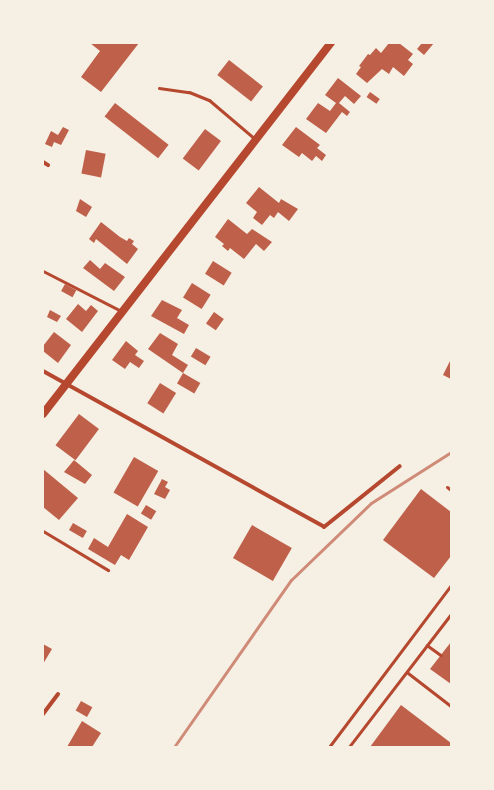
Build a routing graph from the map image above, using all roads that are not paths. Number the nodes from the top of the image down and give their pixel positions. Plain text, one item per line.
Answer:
1 (331, 43) edge
2 (159, 88) dead end
3 (256, 140) junction
4 (43, 162) edge
5 (48, 165) dead end
6 (43, 271) edge
7 (123, 312) junction
8 (43, 371) edge
9 (68, 384) junction
10 (43, 414) edge
11 (400, 466) dead end
12 (447, 487) dead end
13 (451, 490) edge
14 (43, 531) edge
15 (108, 570) dead end
16 (451, 585) edge
17 (58, 694) dead end
18 (43, 714) edge
19 (329, 747) edge

1 - 3 main road
2 - 3 lane
3 - 7 main road
4 - 5 street
6 - 7 lane
7 - 9 main road
8 - 9 street
9 - 10 main road
9 - 11 street
12 - 13 lane
14 - 15 lane
16 - 19 lane
17 - 18 street

